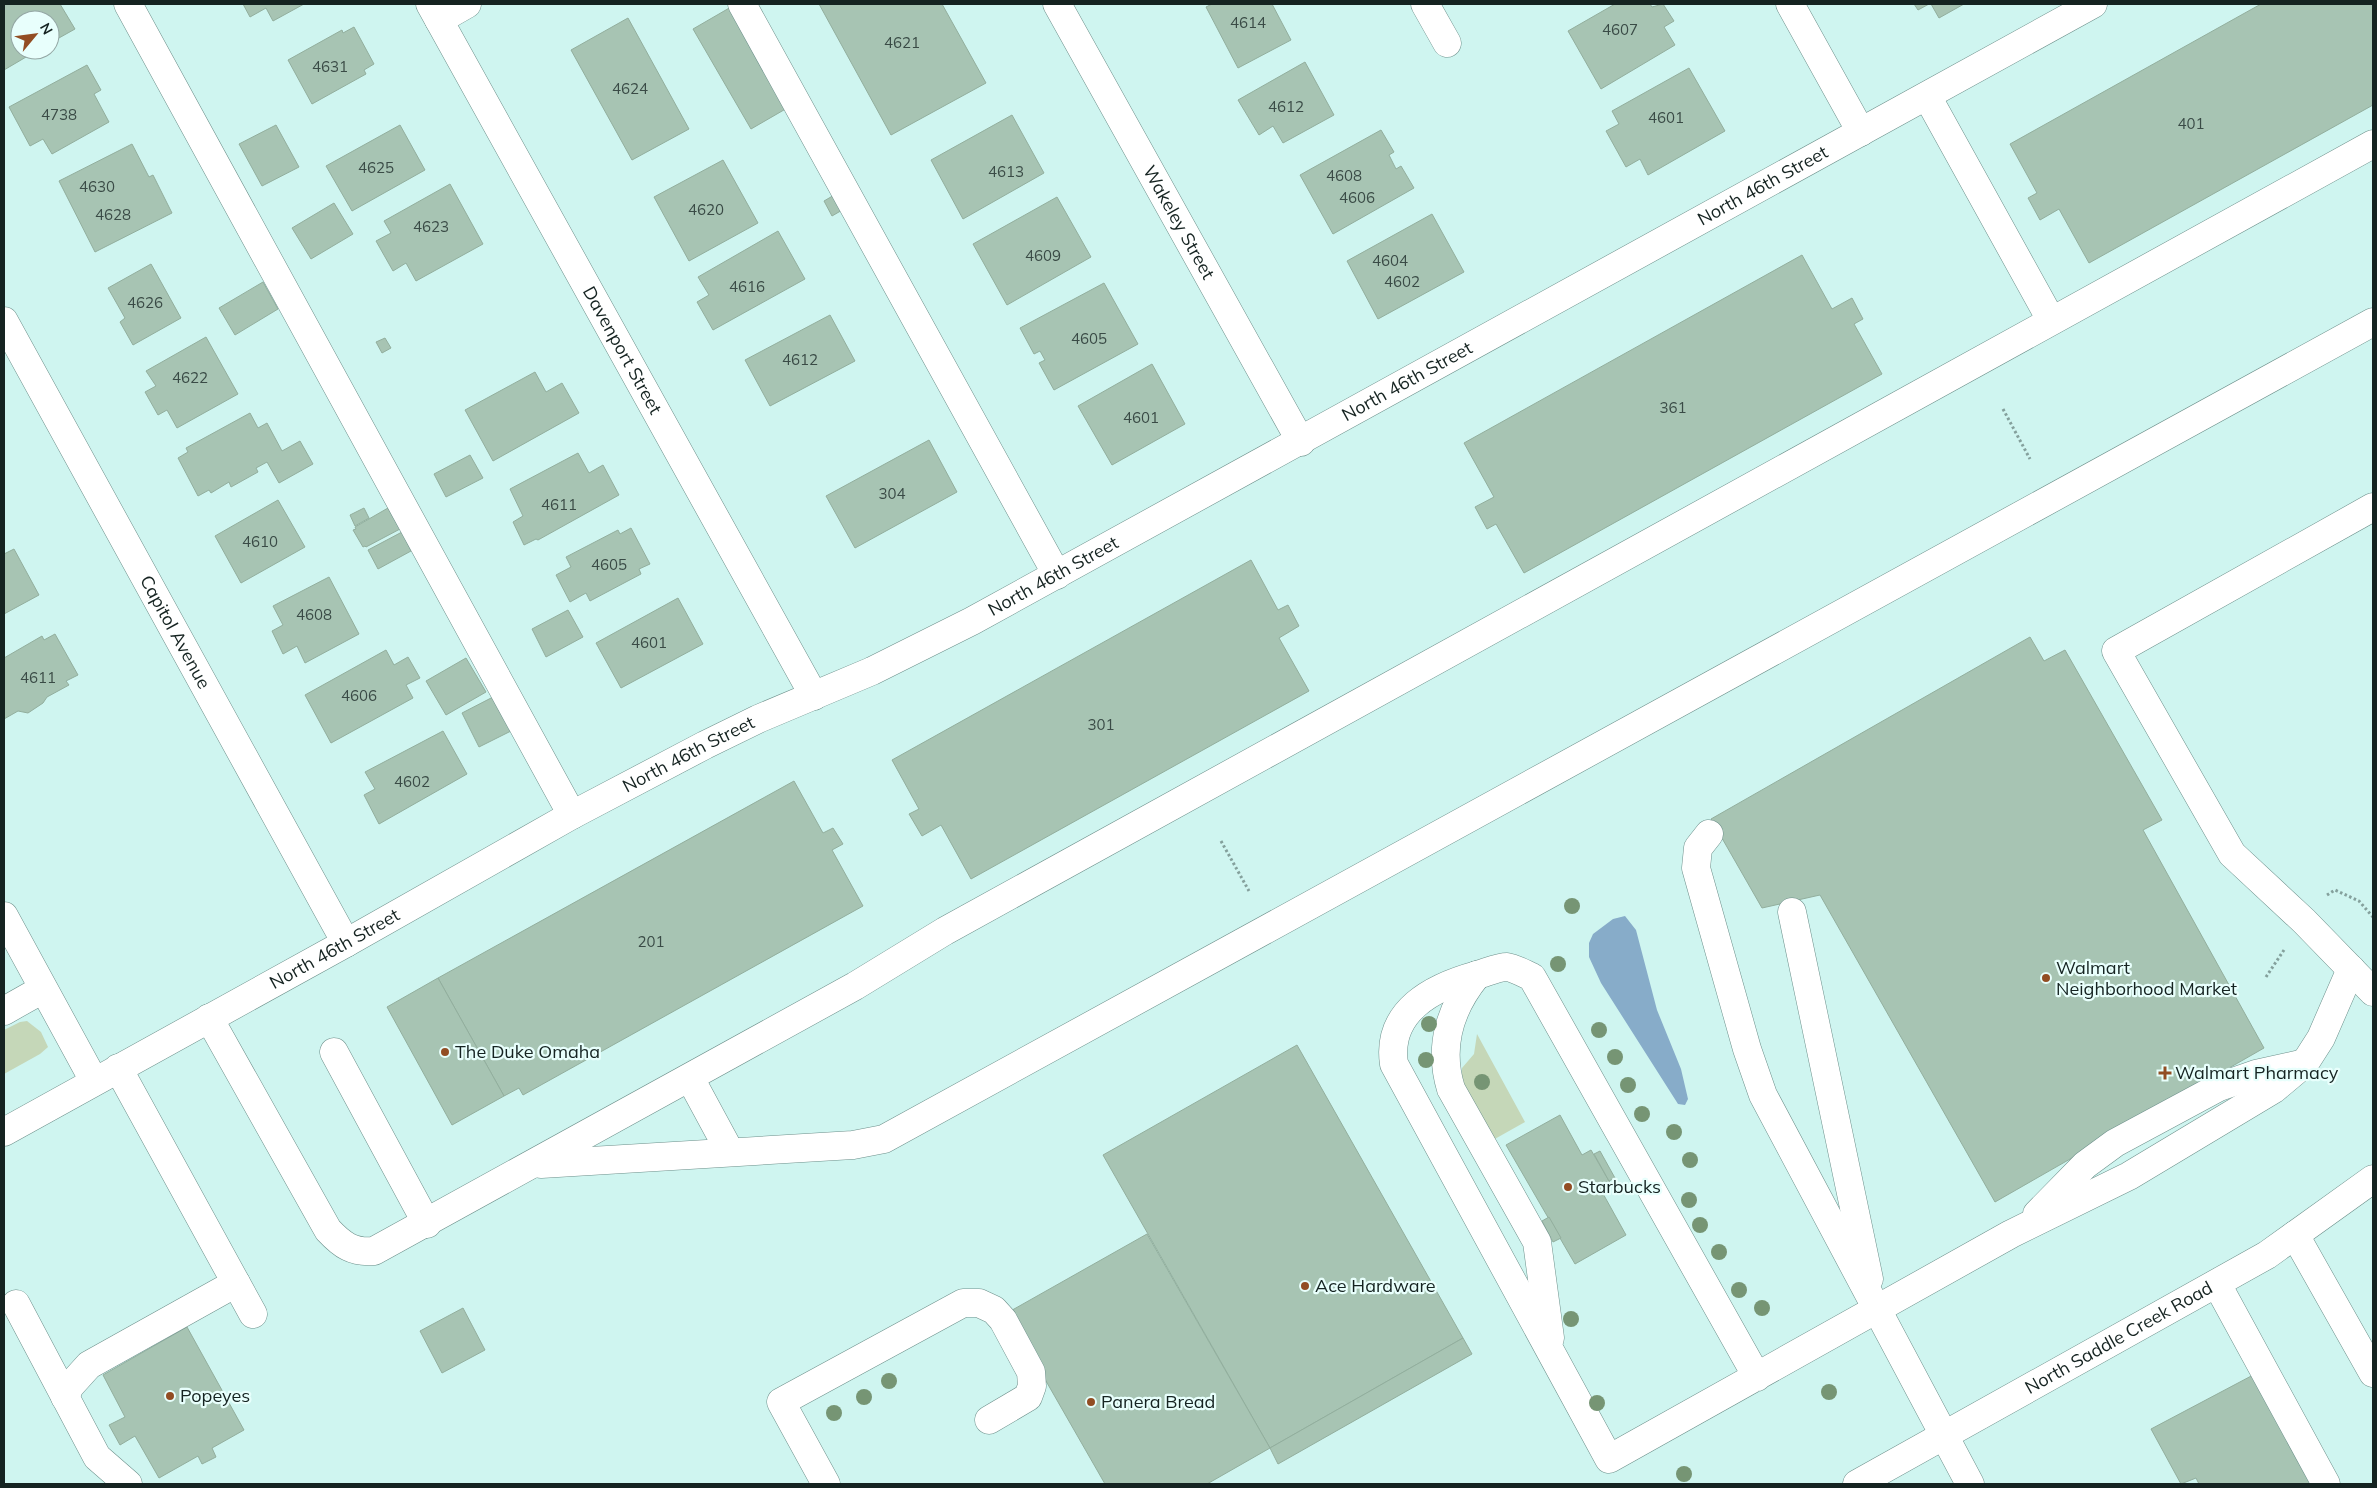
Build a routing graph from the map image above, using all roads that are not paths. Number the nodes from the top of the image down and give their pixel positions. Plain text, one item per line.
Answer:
1 (128, 4) edge
2 (467, 4) edge
3 (742, 4) edge
4 (1057, 4) edge
5 (1425, 4) edge
6 (1790, 4) edge
7 (2093, 4) edge
8 (434, 12) edge
9 (1447, 43) dead end
10 (1927, 96) junction
11 (1861, 132) junction
12 (2373, 144) edge
13 (2051, 320) junction
14 (4, 321) edge
15 (2373, 322) edge
16 (1301, 442) junction
17 (2373, 507) edge
18 (1057, 574) junction
19 (814, 696) junction
20 (572, 815) junction
21 (1709, 834) dead end
22 (1792, 912) dead end
23 (4, 916) edge
24 (346, 943) junction
25 (2351, 969) junction
26 (1477, 975) junction
27 (43, 989) junction
28 (2373, 992) edge
29 (4, 1011) edge
30 (209, 1018) junction
31 (334, 1052) dead end
32 (118, 1068) junction
33 (690, 1078) junction
34 (94, 1081) junction
35 (4, 1132) edge
36 (730, 1152) junction
37 (534, 1164) junction
38 (2373, 1179) edge
39 (427, 1224) junction
40 (2295, 1235) junction
41 (236, 1283) junction
42 (2217, 1284) junction
43 (16, 1304) dead end
44 (1876, 1310) junction
45 (253, 1314) dead end
46 (1551, 1350) junction
47 (2373, 1373) edge
48 (1757, 1377) junction
49 (65, 1397) junction
50 (989, 1420) dead end
51 (1944, 1436) junction
52 (128, 1484) edge
53 (826, 1484) edge
54 (1857, 1484) edge
55 (1970, 1484) edge
56 (2326, 1484) edge

1 - 20 street
2 - 8 street
3 - 18 street
4 - 16 street, Wakeley Street
5 - 9 street
6 - 11 street
7 - 10 street, North 46th Street
8 - 19 street, Davenport Street
10 - 11 street, North 46th Street
10 - 13 street
11 - 16 street, North 46th Street
12 - 13 street
13 - 33 street
14 - 24 street, Capitol Avenue
15 - 36 street
16 - 18 street, North 46th Street
17 - 25 street
18 - 19 street, North 46th Street
19 - 20 street, North 46th Street
20 - 24 street, North 46th Street
21 - 44 street
22 - 44 street
23 - 27 street
24 - 30 street, North 46th Street
25 - 28 street
25 - 44 street
26 - 46 street
26 - 46 street
26 - 48 street
27 - 29 street
27 - 34 street
30 - 32 street, North 46th Street
30 - 39 street
31 - 39 street
32 - 34 street, North 46th Street
32 - 41 street
33 - 36 street
33 - 37 street
34 - 35 street, North 46th Street
36 - 37 street
37 - 39 street
38 - 40 street, North Saddle Creek Road
40 - 42 street, North Saddle Creek Road
40 - 47 street
41 - 45 street
41 - 49 street
42 - 51 street, North Saddle Creek Road
42 - 56 street
43 - 49 street
44 - 48 street
44 - 51 street
46 - 48 street
49 - 52 street
50 - 53 street
51 - 54 street, North Saddle Creek Road
51 - 55 street

